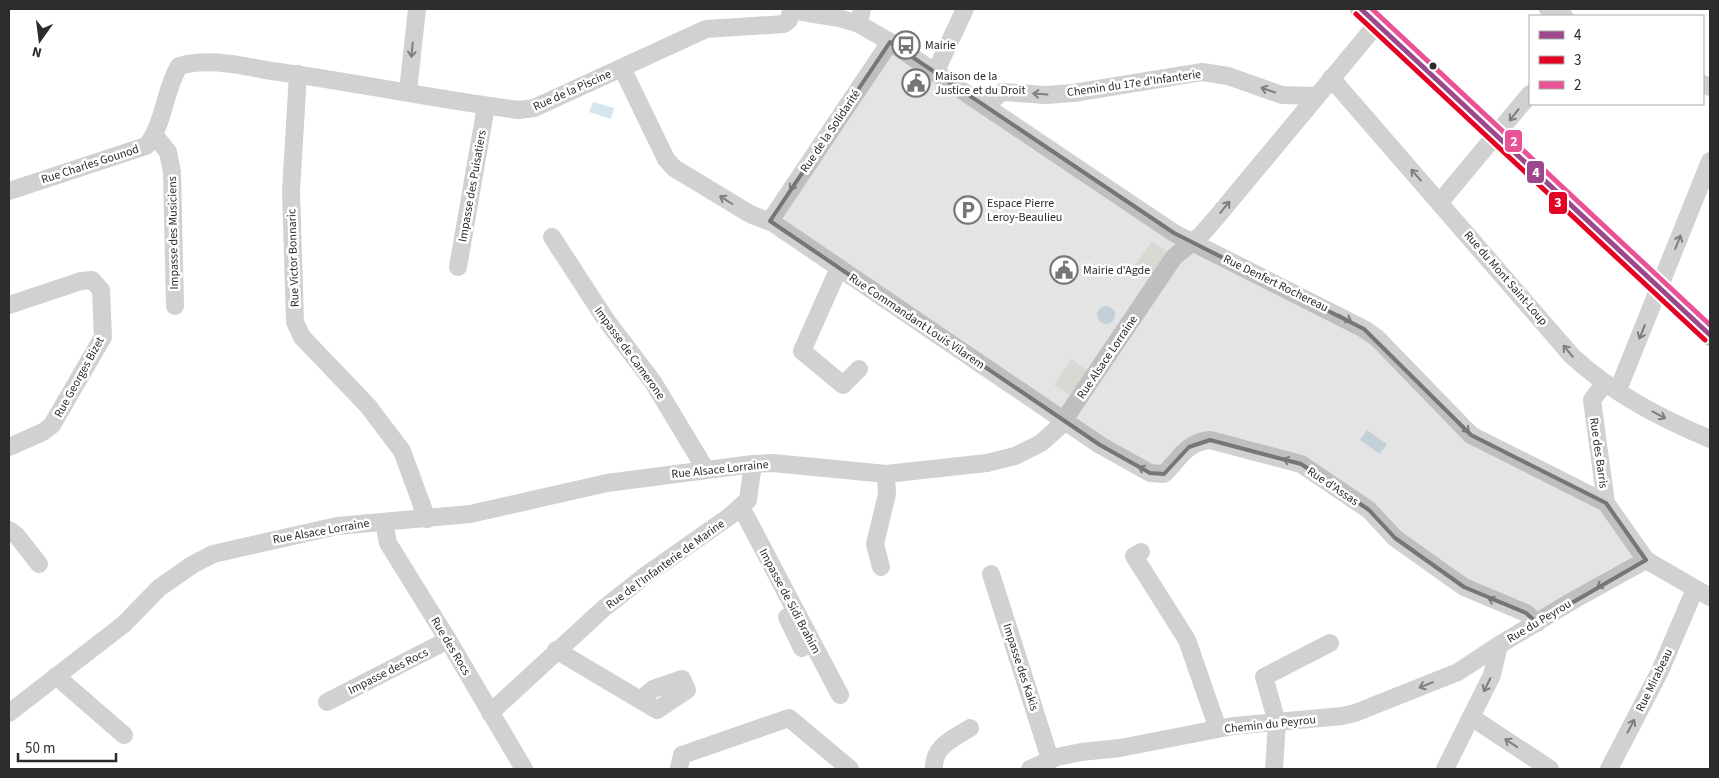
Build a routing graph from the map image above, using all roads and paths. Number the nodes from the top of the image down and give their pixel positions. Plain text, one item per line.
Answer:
1 (417, 9) edge
2 (789, 9) edge
3 (965, 9) edge
4 (1548, 9) edge
5 (1562, 15) edge
6 (861, 16) edge
7 (1369, 16) edge
8 (890, 42) junction
9 (622, 68) junction
10 (935, 73) junction
11 (298, 74) junction
12 (1331, 78) junction
13 (408, 91) junction
14 (1529, 95) edge
15 (1316, 96) junction
16 (486, 106) junction
17 (985, 106) junction
18 (155, 136) junction
19 (1497, 136) junction
20 (1709, 171) edge
21 (9, 191) edge
22 (1440, 202) junction
23 (770, 221) junction
24 (552, 237) dead end
25 (1192, 242) junction
26 (458, 267) dead end
27 (839, 268) junction
28 (1660, 287) junction
29 (9, 305) edge
30 (175, 306) dead end
31 (1710, 335) edge
32 (859, 369) dead end
33 (1611, 387) junction
34 (1064, 420) junction
35 (1710, 439) edge
36 (9, 447) edge
37 (753, 464) junction
38 (706, 470) junction
39 (886, 474) junction
40 (1606, 503) junction
41 (736, 512) junction
42 (426, 519) junction
43 (384, 522) junction
44 (9, 530) edge
45 (1141, 552) dead end
46 (1646, 560) junction
47 (39, 564) dead end
48 (881, 567) dead end
49 (991, 574) dead end
50 (1703, 593) edge
51 (1537, 623) junction
52 (448, 640) junction
53 (1330, 643) dead end
54 (1499, 645) junction
55 (802, 648) dead end
56 (556, 650) junction
57 (56, 676) junction
58 (840, 695) dead end
59 (640, 700) dead end
60 (327, 702) dead end
61 (9, 713) edge
62 (490, 713) junction
63 (1472, 717) junction
64 (1277, 722) junction
65 (970, 728) dead end
66 (1218, 729) junction
67 (124, 735) dead end
68 (1050, 759) junction
69 (679, 768) edge
70 (524, 769) edge
71 (850, 769) edge
72 (934, 769) edge
73 (1030, 769) edge
74 (1274, 769) edge
75 (1445, 769) edge
76 (1550, 769) edge
77 (1609, 769) edge

1 -> 13 street
2 - 6 street, Rue de la Piscine
2 - 9 street, Rue de la Piscine
3 - 10 street
4 - 5 street
6 - 8 street, Rue de la Piscine
7 - 12 street, Rue Alsace Lorraine
7 - 19 main road
8 - 10 street, Rue de la Piscine
8 -> 23 street, Rue de la Solidarité
9 - 16 street, Rue de la Piscine
23 -> 9 street, Rue Commandant Louis Vilarem
10 - 17 street, Rue Denfert Rochereau
11 - 13 street, Rue de la Piscine
11 - 18 street, Rue de la Piscine
11 - 42 street, Rue Victor Bonnaric
12 - 15 street, Rue Alsace Lorraine
22 -> 12 street, Rue du Mont Saint-Loup
13 - 16 street, Rue de la Piscine
14 -> 19 street
15 -> 17 street, Chemin du 17e d'Infanterie
25 -> 15 street, Rue Alsace Lorraine
16 - 26 street, Impasse des Puisatiers
17 - 25 street, Rue Denfert Rochereau
18 - 21 street, Rue Charles Gounod
18 - 30 street, Impasse des Musiciens
19 - 22 street
19 - 28 main road
28 -> 20 street, Rue des Barris
33 -> 22 street, Rue du Mont Saint-Loup
23 - 27 street, Rue Commandant Louis Vilarem
24 - 38 street, Impasse de Camerone
25 - 34 street, Rue Alsace Lorraine
25 -> 40 street, Rue Denfert Rochereau
27 - 32 street
27 - 34 street, Rue Commandant Louis Vilarem
28 - 31 main road
28 -> 33 street, Rue des Barris
29 - 36 street, Rue Georges Bizet
33 -> 35 street, Rue du Mont Saint-Loup
33 - 40 street, Rue des Barris
34 - 39 street, Rue Alsace Lorraine
51 -> 34 street, Rue d'Assas
37 - 38 street, Rue Alsace Lorraine
37 - 39 street, Rue Alsace Lorraine
37 - 41 street
38 - 42 street, Rue Alsace Lorraine
39 - 48 street
40 - 46 street, Rue des Barris
41 - 55 street
41 - 56 street, Rue de l'Infanterie de Marine
41 - 58 street, Impasse de Sidi Brahim
42 - 43 street, Rue Alsace Lorraine
43 - 52 street, Rue des Rocs
43 - 57 street, Rue Alsace Lorraine
44 - 47 street
45 - 66 street
46 - 50 street, Rue des Barris
46 -> 51 street, Rue du Peyrou
49 - 68 street, Impasse des Kakis
77 -> 50 street, Rue Mirabeau
51 - 54 street, Rue du Peyrou
52 - 60 street, Impasse des Rocs
52 - 62 street, Rue des Rocs
53 - 64 street
54 -> 63 street, Rue du Peyrou
54 -> 64 street, Chemin du Peyrou
56 - 59 street
56 - 62 street, Rue de l'Infanterie de Marine
57 - 61 street, Rue Alsace Lorraine
57 - 67 street
62 - 70 street, Rue des Rocs
63 - 75 street, Rue du Peyrou
76 -> 63 street
64 - 66 street, Chemin du Peyrou
64 - 74 street
65 - 72 street
66 - 68 street, Chemin du Peyrou
68 - 73 street, Chemin du Peyrou
69 - 71 street

